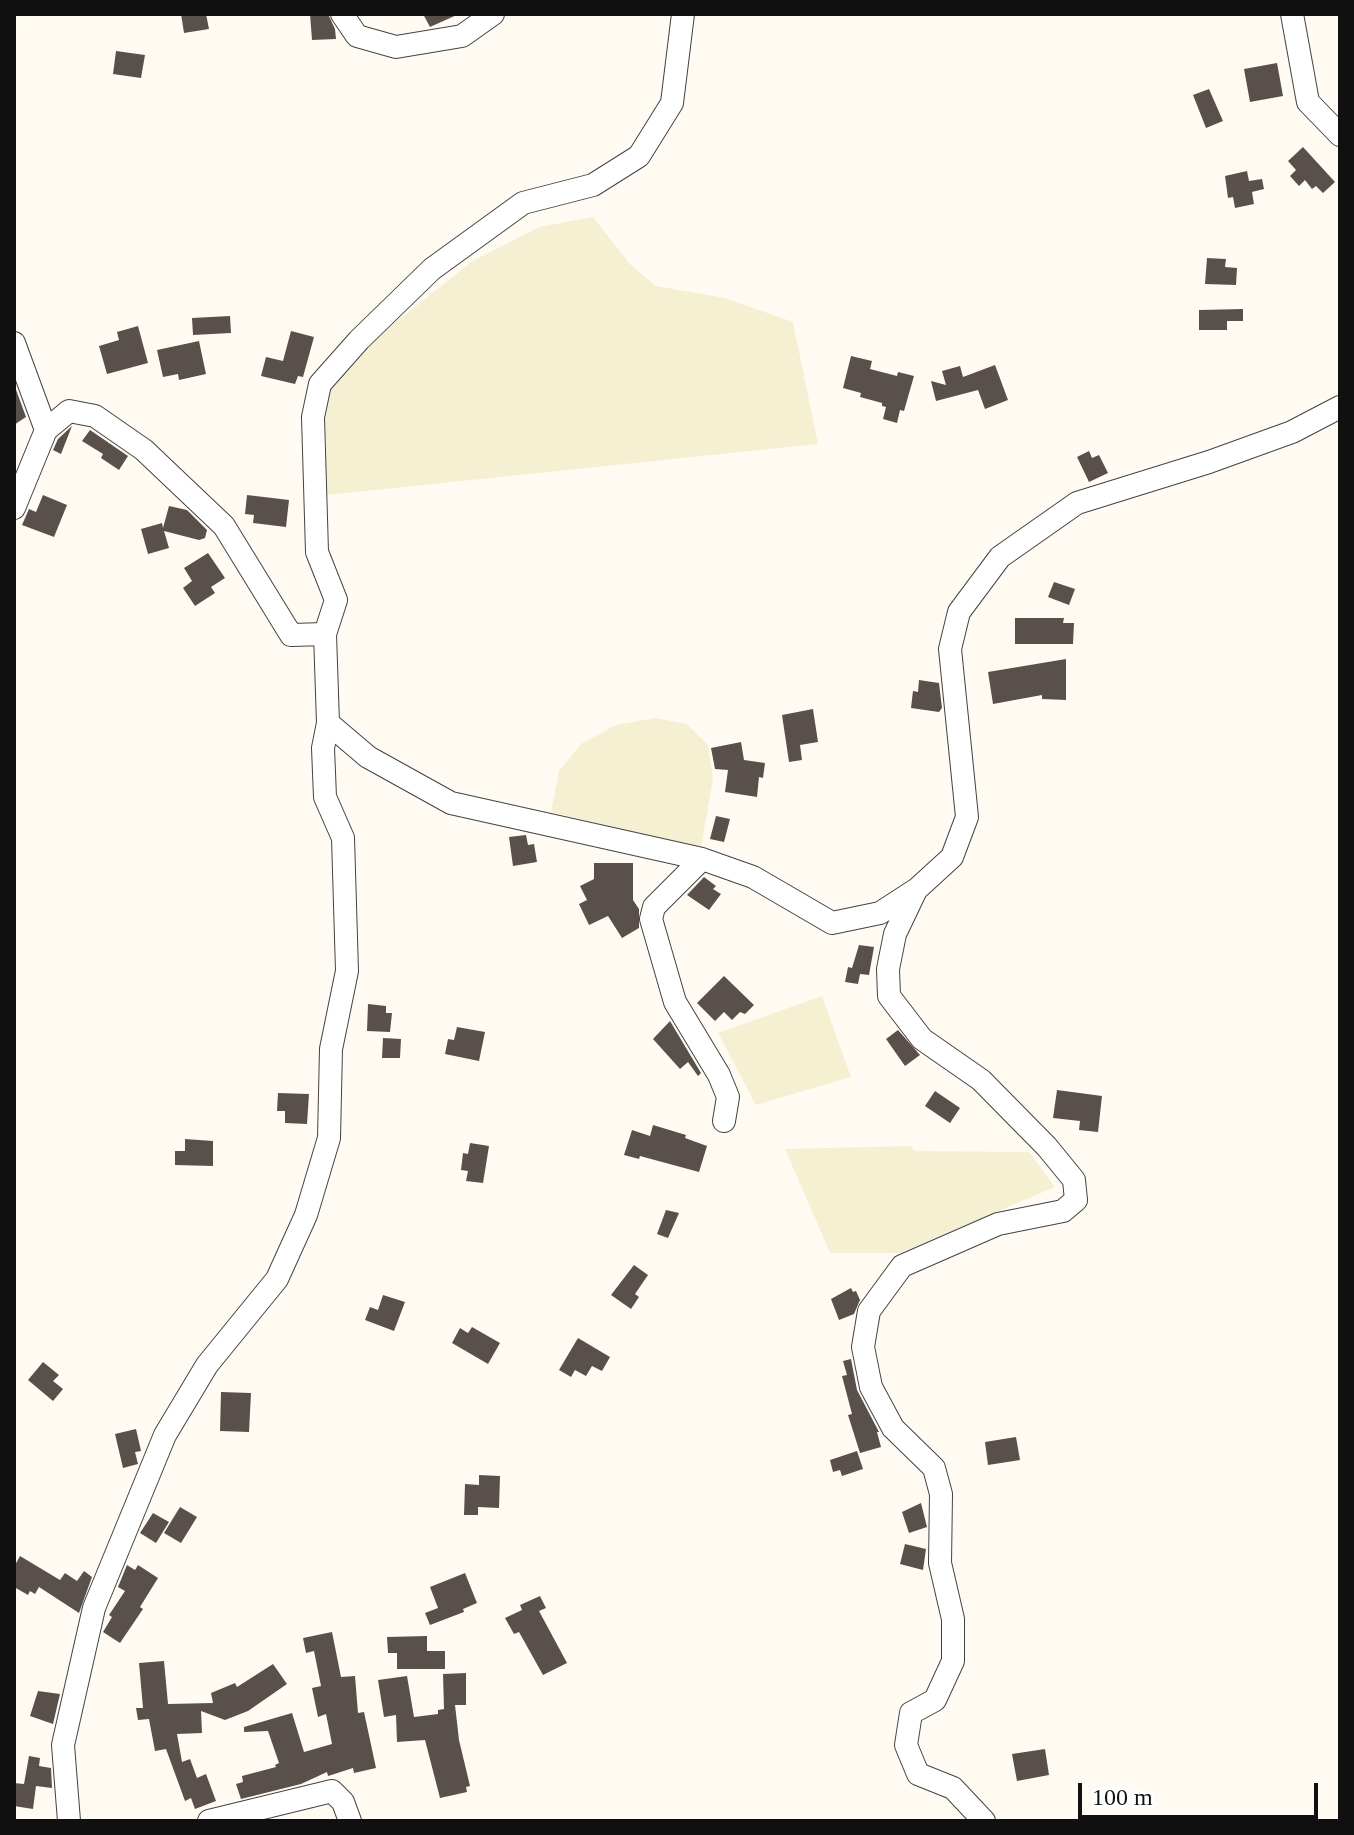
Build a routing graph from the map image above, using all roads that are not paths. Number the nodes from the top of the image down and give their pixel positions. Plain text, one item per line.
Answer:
1 (342, 14) edge
2 (493, 14) edge
3 (683, 14) edge
4 (1292, 14) edge
5 (1340, 135) edge
6 (14, 343) edge
7 (1340, 407) edge
8 (46, 430) junction
9 (14, 508) edge
10 (325, 634) junction
11 (328, 723) junction
12 (702, 859) junction
13 (917, 889) junction
14 (724, 1121) dead end
15 (69, 1821) edge
16 (209, 1821) edge
17 (350, 1821) edge
18 (984, 1821) edge

1 - 2 street
3 - 10 street
4 - 5 street
6 - 8 street
7 - 13 street
8 - 9 street
8 - 10 street
10 - 11 street
11 - 12 street
11 - 15 street
12 - 13 street
12 - 14 street
13 - 18 street
16 - 17 street

